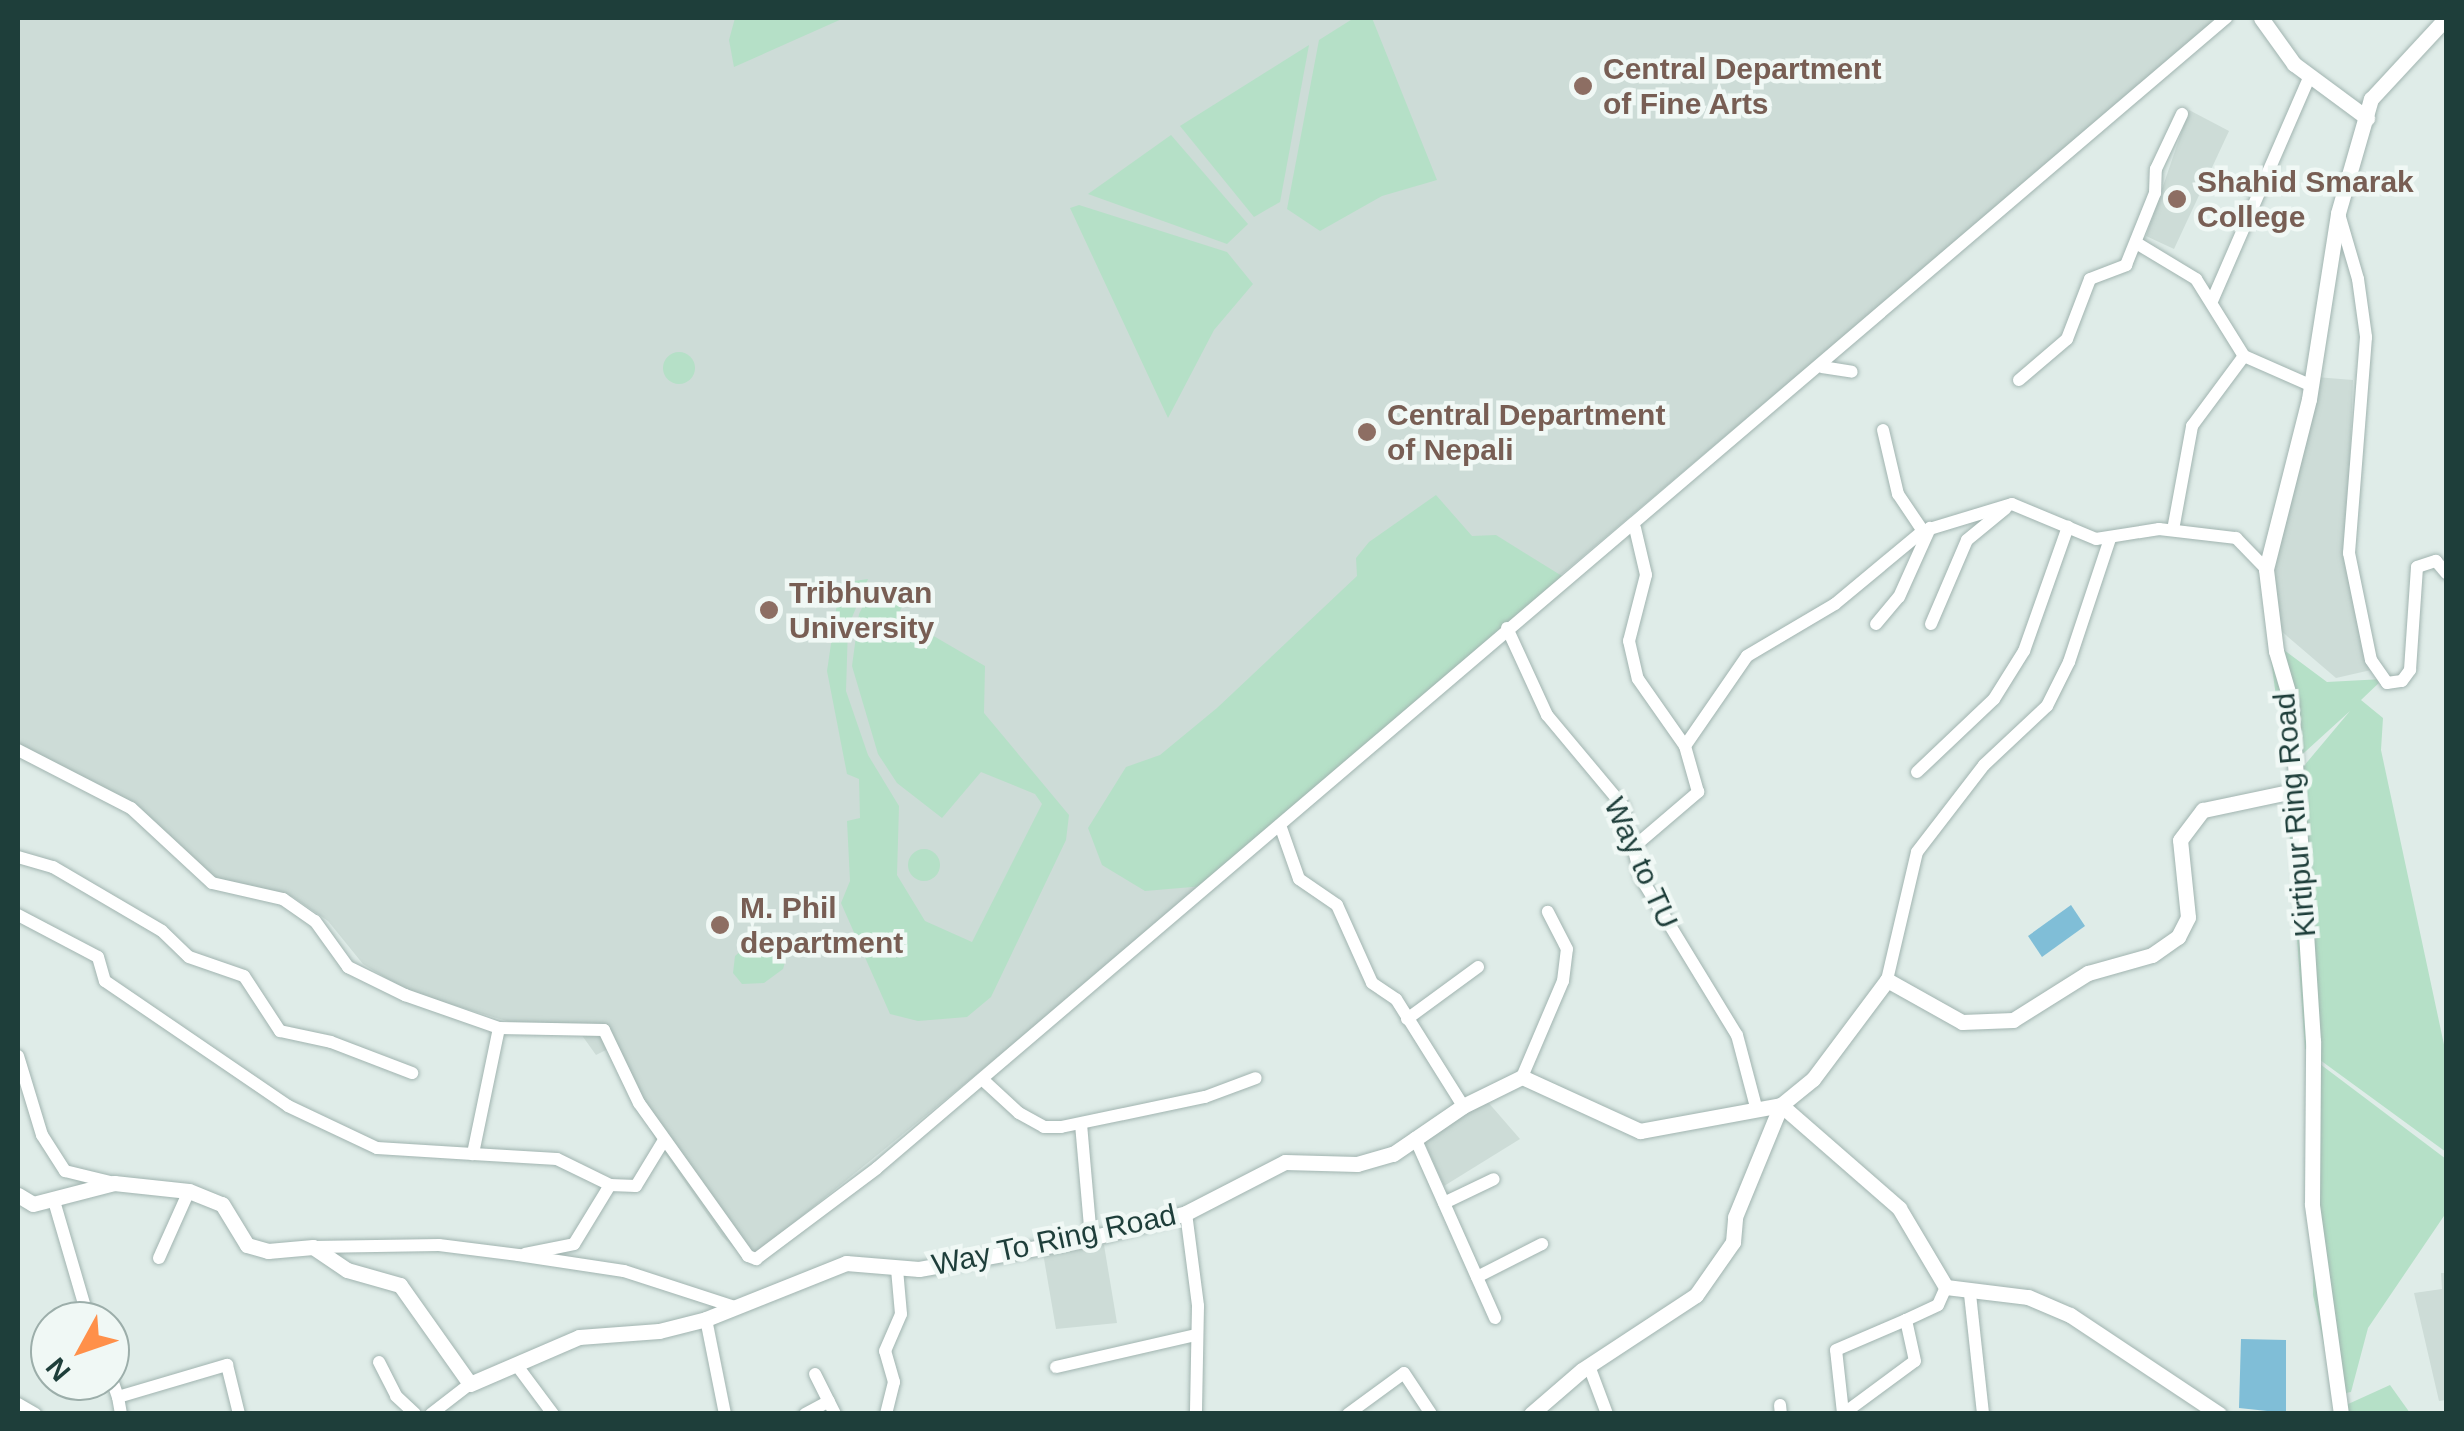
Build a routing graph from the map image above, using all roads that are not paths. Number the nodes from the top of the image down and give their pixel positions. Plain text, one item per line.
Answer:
1 (2226, 18) edge
2 (2261, 18) edge
3 (2446, 18) edge
4 (2309, 78) junction
5 (2182, 114) dead end
6 (2366, 118) junction
7 (2338, 212) junction
8 (2138, 244) junction
9 (2212, 301) junction
10 (2244, 356) junction
11 (1822, 367) junction
12 (1852, 372) dead end
13 (2018, 380) dead end
14 (2310, 385) junction
15 (1883, 430) dead end
16 (2012, 504) junction
17 (1636, 528) junction
18 (2068, 528) junction
19 (1926, 529) junction
20 (2173, 530) junction
21 (2110, 539) junction
22 (2266, 569) junction
23 (2446, 573) edge
24 (1876, 624) dead end
25 (1931, 624) dead end
26 (1507, 628) junction
27 (1686, 746) junction
28 (18, 750) edge
29 (1918, 772) dead end
30 (2293, 791) junction
31 (1280, 825) junction
32 (1636, 844) junction
33 (18, 857) edge
34 (1548, 912) dead end
35 (18, 914) edge
36 (1478, 967) dead end
37 (1887, 980) junction
38 (1406, 1019) junction
39 (499, 1028) junction
40 (18, 1056) edge
41 (412, 1073) dead end
42 (1522, 1077) junction
43 (1256, 1078) dead end
44 (982, 1079) junction
45 (18, 1097) edge
46 (31, 1104) junction
47 (1781, 1105) junction
48 (1463, 1106) junction
49 (1756, 1108) junction
50 (1081, 1124) junction
51 (1415, 1138) junction
52 (664, 1140) junction
53 (473, 1154) junction
54 (1494, 1179) dead end
55 (114, 1183) junction
56 (610, 1185) junction
57 (190, 1191) junction
58 (18, 1195) edge
59 (54, 1201) junction
60 (1444, 1203) junction
61 (1186, 1213) junction
62 (1091, 1238) junction
63 (1542, 1244) dead end
64 (313, 1247) junction
65 (518, 1256) junction
66 (159, 1258) dead end
67 (897, 1269) junction
68 (1477, 1277) junction
69 (1946, 1287) junction
70 (1970, 1294) junction
71 (83, 1301) edge
72 (735, 1308) junction
73 (1495, 1318) dead end
74 (706, 1319) junction
75 (1906, 1320) junction
76 (1196, 1335) junction
77 (379, 1362) dead end
78 (1589, 1366) junction
79 (518, 1367) junction
80 (1056, 1367) dead end
81 (815, 1374) dead end
82 (470, 1384) junction
83 (130, 1393) edge
84 (18, 1404) edge
85 (832, 1407) edge
86 (1843, 1413) edge
87 (34, 1414) edge
88 (239, 1414) edge
89 (415, 1414) edge
90 (431, 1414) edge
91 (553, 1414) edge
92 (725, 1414) edge
93 (805, 1414) edge
94 (886, 1414) edge
95 (1196, 1414) edge
96 (1348, 1414) edge
97 (1431, 1414) edge
98 (1531, 1414) edge
99 (1608, 1414) edge
100 (1983, 1414) edge
101 (2219, 1414) edge
102 (2341, 1414) edge

1 - 11 street
2 - 4 street
3 - 6 street, Kirtipur Ring Road
4 - 6 street
4 - 9 street
5 - 8 street
6 - 7 street, Kirtipur Ring Road
7 - 14 street, Kirtipur Ring Road
7 - 23 street
8 - 9 street
8 - 13 street
9 - 10 street
10 - 14 street
10 - 20 street
11 - 12 street
11 - 17 street
14 - 22 street, Kirtipur Ring Road
15 - 19 street
16 - 18 street
16 - 19 street
16 - 25 street
17 - 26 street
17 - 27 street
18 - 21 street
18 - 29 street
19 - 24 street
19 - 27 street
20 - 21 street
20 - 22 street
21 - 37 street
22 - 30 street, Kirtipur Ring Road
26 - 31 street
26 - 32 street, Way to TU
27 - 32 street
28 - 39 street
30 - 37 street
30 - 102 street, Kirtipur Ring Road
31 - 38 street
31 - 44 street
32 - 49 street, Way to TU
33 - 41 street
34 - 42 street
35 - 53 street
36 - 38 street
37 - 47 street
38 - 48 street
39 - 52 street
39 - 53 street
40 - 46 street
42 - 48 street, Way To Ring Road
42 - 49 street
43 - 50 street
44 - 50 street
44 - 52 street
45 - 46 street
46 - 55 street
47 - 49 street
47 - 69 street
47 - 78 street
48 - 51 street, Way To Ring Road
50 - 62 street
51 - 60 street
51 - 61 street, Way To Ring Road
52 - 56 street
53 - 56 street
54 - 60 street
55 - 57 street
55 - 59 street
56 - 65 street
57 - 64 street
57 - 66 street
58 - 59 street
59 - 71 street
60 - 68 street
61 - 62 street, Way To Ring Road
61 - 76 street
62 - 67 street, Way To Ring Road
63 - 68 street
64 - 65 street
64 - 82 street
65 - 72 street
67 - 72 street, Way To Ring Road
67 - 94 street
68 - 73 street
69 - 70 street
69 - 75 street
70 - 100 street
70 - 101 street
72 - 74 street, Way To Ring Road
74 - 79 street, Way To Ring Road
74 - 92 street
75 - 86 street
75 - 86 street
76 - 80 street
76 - 95 street
77 - 89 street
78 - 98 street
78 - 99 street
79 - 82 street, Way To Ring Road
79 - 91 street
81 - 85 street
82 - 90 street
83 - 88 street
84 - 87 street
85 - 93 street
96 - 97 street

